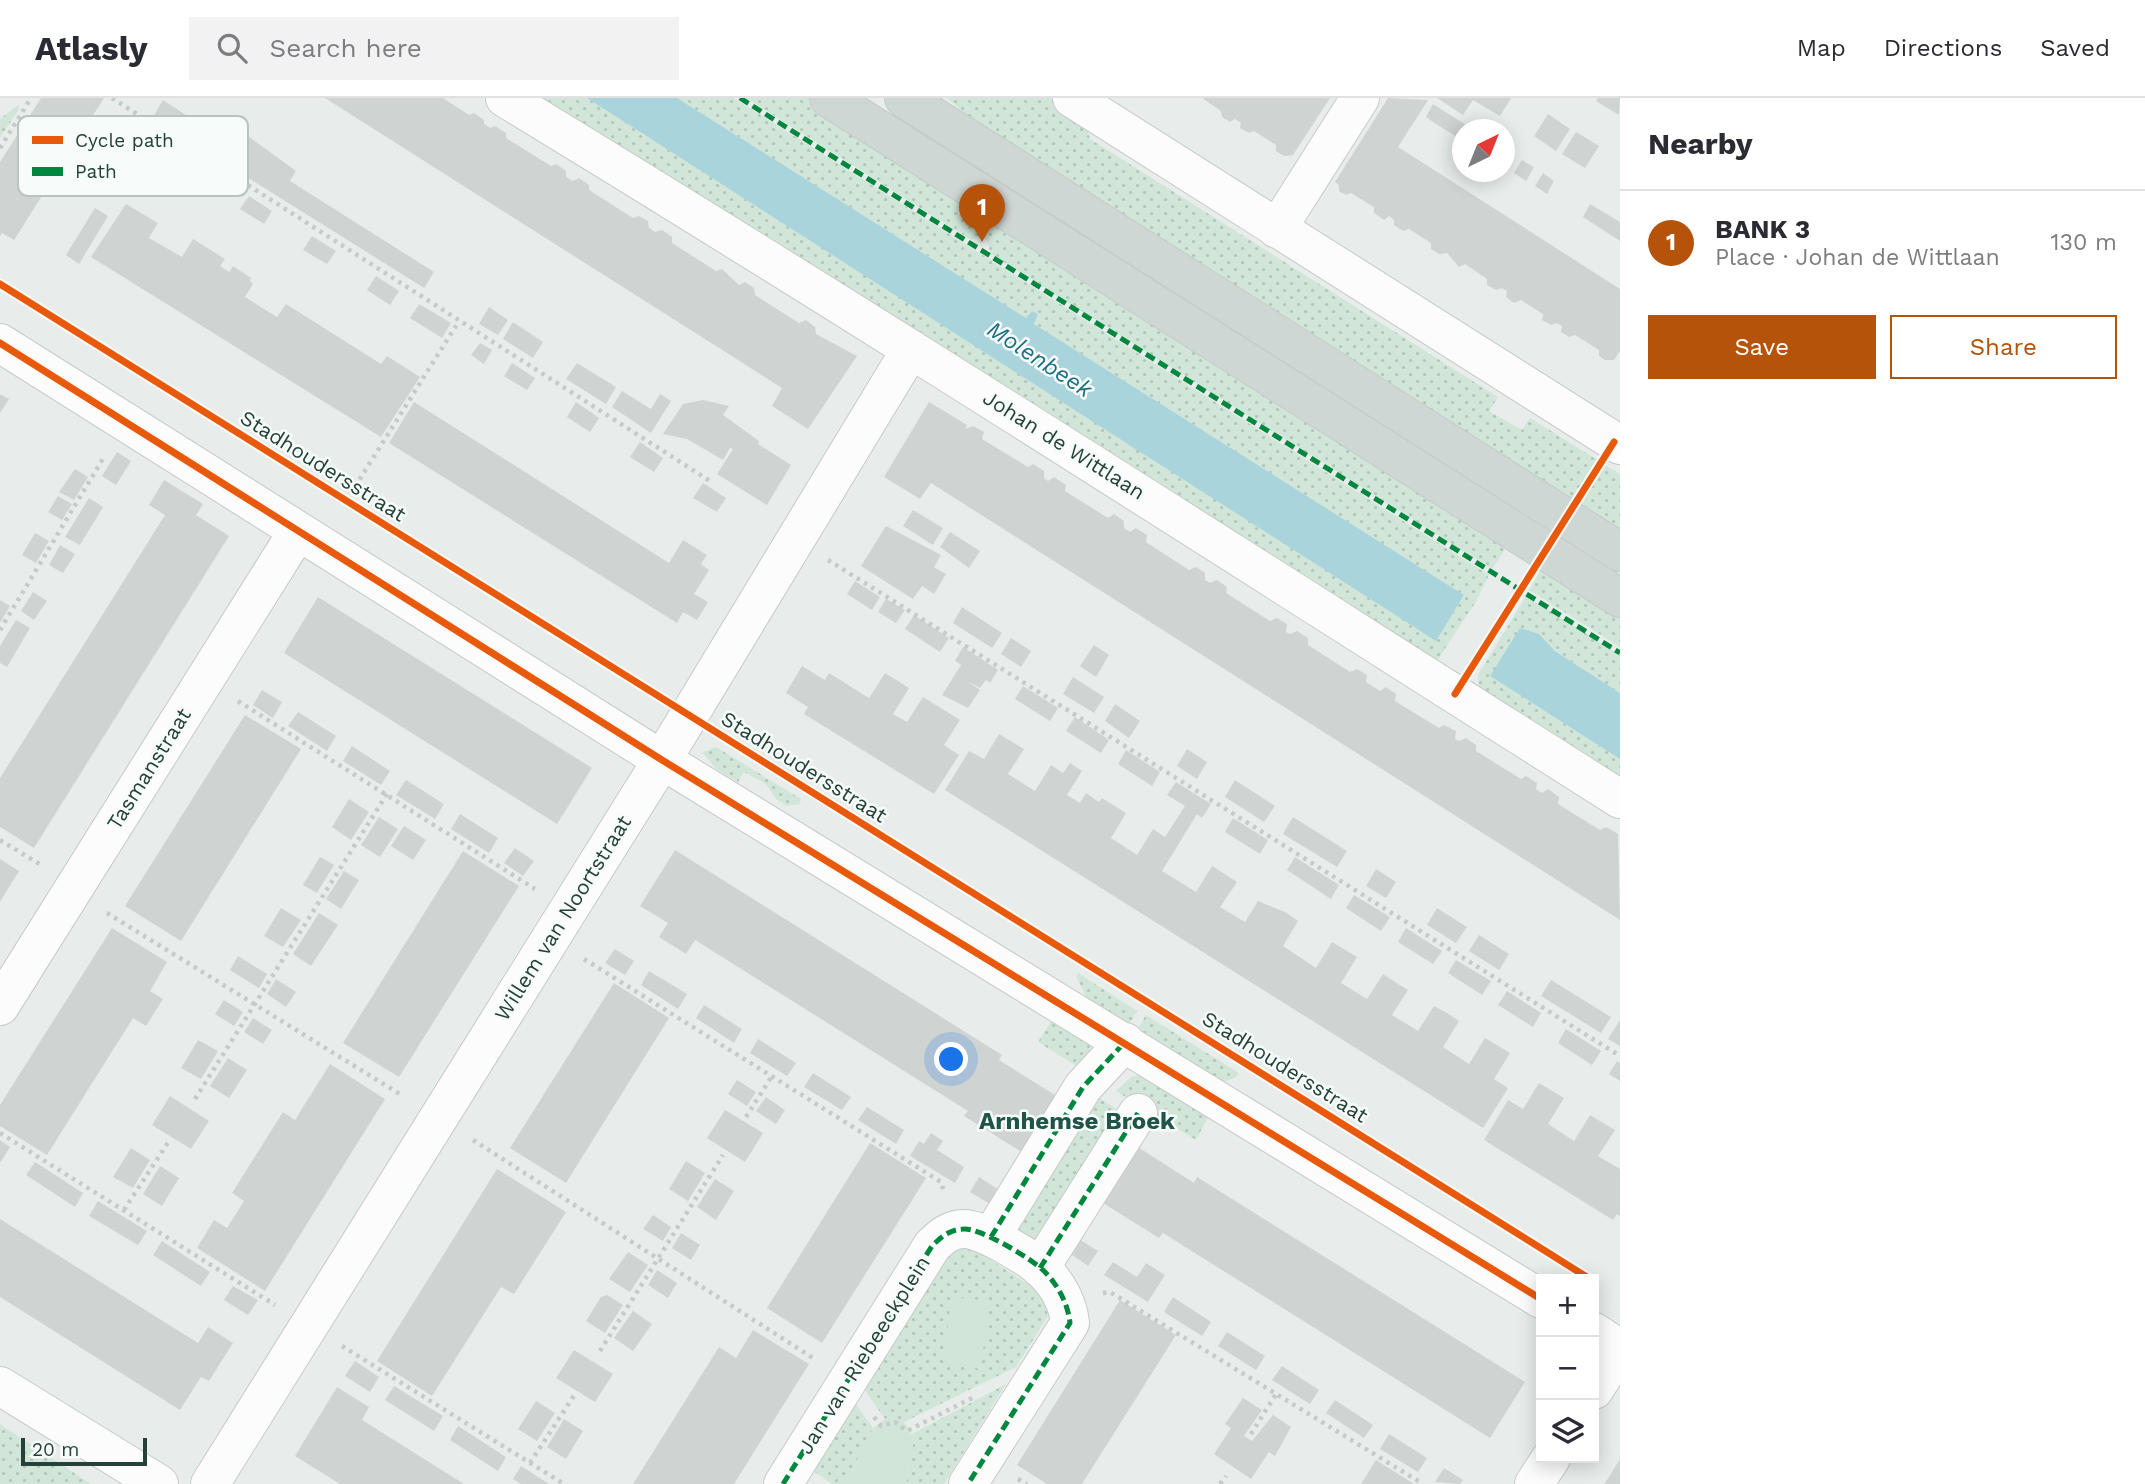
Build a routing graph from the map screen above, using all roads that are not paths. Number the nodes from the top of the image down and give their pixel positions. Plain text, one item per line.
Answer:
1 (505, 98) edge
2 (829, 98) edge
3 (904, 98) edge
4 (1072, 98) edge
5 (1360, 98) edge
6 (1277, 229) junction
7 (0, 343) edge
8 (911, 349) junction
9 (1618, 439) edge
10 (298, 531) junction
11 (1620, 552) edge
12 (1620, 598) edge
13 (662, 760) junction
14 (1620, 799) edge
15 (0, 1006) edge
16 (1125, 1042) junction
17 (1138, 1113) dead end
18 (973, 1234) junction
19 (1040, 1268) junction
20 (1536, 1296) edge
21 (1599, 1335) edge
22 (1620, 1349) edge
23 (1599, 1382) edge
24 (0, 1386) edge
25 (1548, 1463) edge
26 (159, 1484) edge
27 (211, 1484) edge
28 (783, 1484) edge
29 (968, 1484) edge
30 (1534, 1484) edge

1 - 8 street, Johan de Wittlaan
2 - 12 main road
3 - 11 main road
4 - 6 street
5 - 6 street
6 - 9 street
7 - 10 street
8 - 13 street, Willem van Noortstraat
8 - 14 street, Johan de Wittlaan
10 - 13 street
10 - 15 street, Tasmanstraat
13 - 16 street
13 - 27 street, Willem van Noortstraat
16 - 18 street, Jan van Riebeeckplein
16 - 20 street
17 - 19 street
18 - 19 street
18 - 28 street, Jan van Riebeeckplein
19 - 29 street
21 - 22 street
22 - 23 street
24 - 26 street
25 - 30 street

